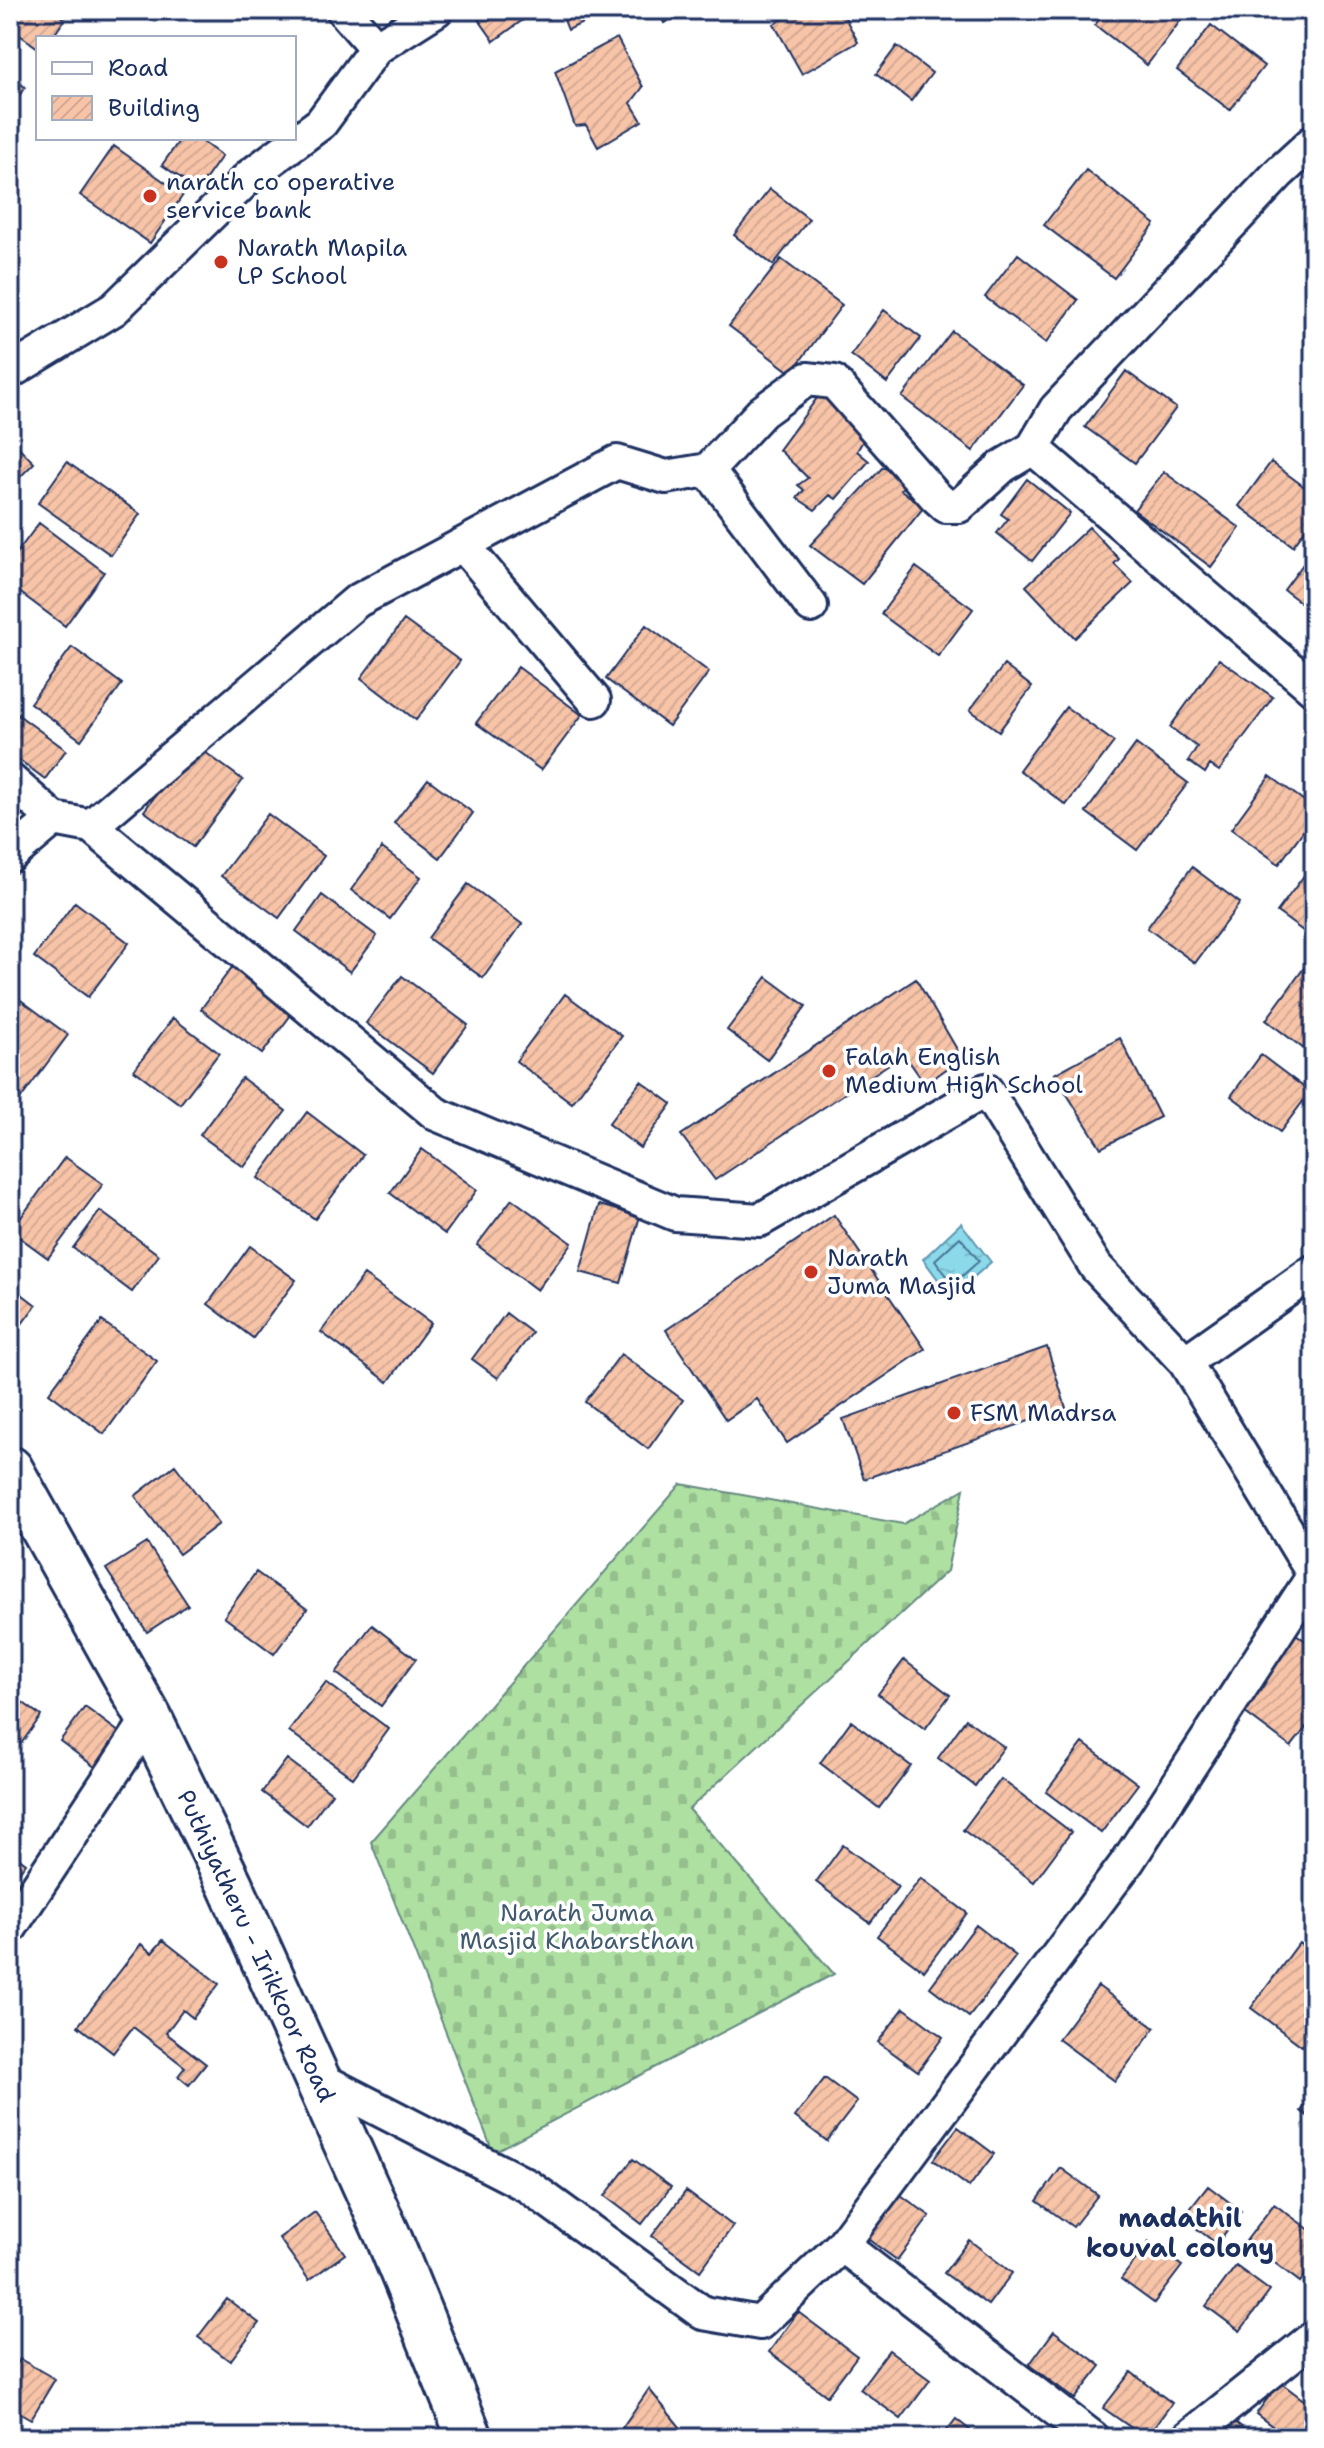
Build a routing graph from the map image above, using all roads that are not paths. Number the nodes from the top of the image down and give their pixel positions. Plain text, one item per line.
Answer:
1 (343, 10) edge
2 (436, 10) edge
3 (376, 48) junction
4 (1314, 141) edge
5 (10, 372) edge
6 (1033, 448) junction
7 (708, 470) junction
8 (464, 546) junction
9 (811, 606) dead end
10 (1314, 689) edge
11 (594, 700) dead end
12 (10, 780) edge
13 (54, 819) junction
14 (91, 826) junction
15 (10, 856) edge
16 (1314, 1271) edge
17 (1185, 1362) junction
18 (10, 1469) edge
19 (149, 1718) junction
20 (10, 1928) edge
21 (318, 2078) junction
22 (842, 2245) junction
23 (1314, 2337) edge
24 (470, 2438) edge
25 (1093, 2438) edge
26 (1188, 2438) edge

1 - 3 street
2 - 3 street
3 - 5 street
4 - 6 street
6 - 7 street
6 - 10 street
7 - 8 street
7 - 9 street
8 - 11 street
8 - 14 street
12 - 13 street
13 - 14 street
13 - 15 street
14 - 17 street
16 - 17 street
17 - 22 street
18 - 19 main road, Puthiyatheru - Irikkoor Road
19 - 20 street
19 - 21 main road, Puthiyatheru - Irikkoor Road
21 - 22 street
21 - 24 main road, Puthiyatheru - Irikkoor Road
22 - 25 street
23 - 26 street

